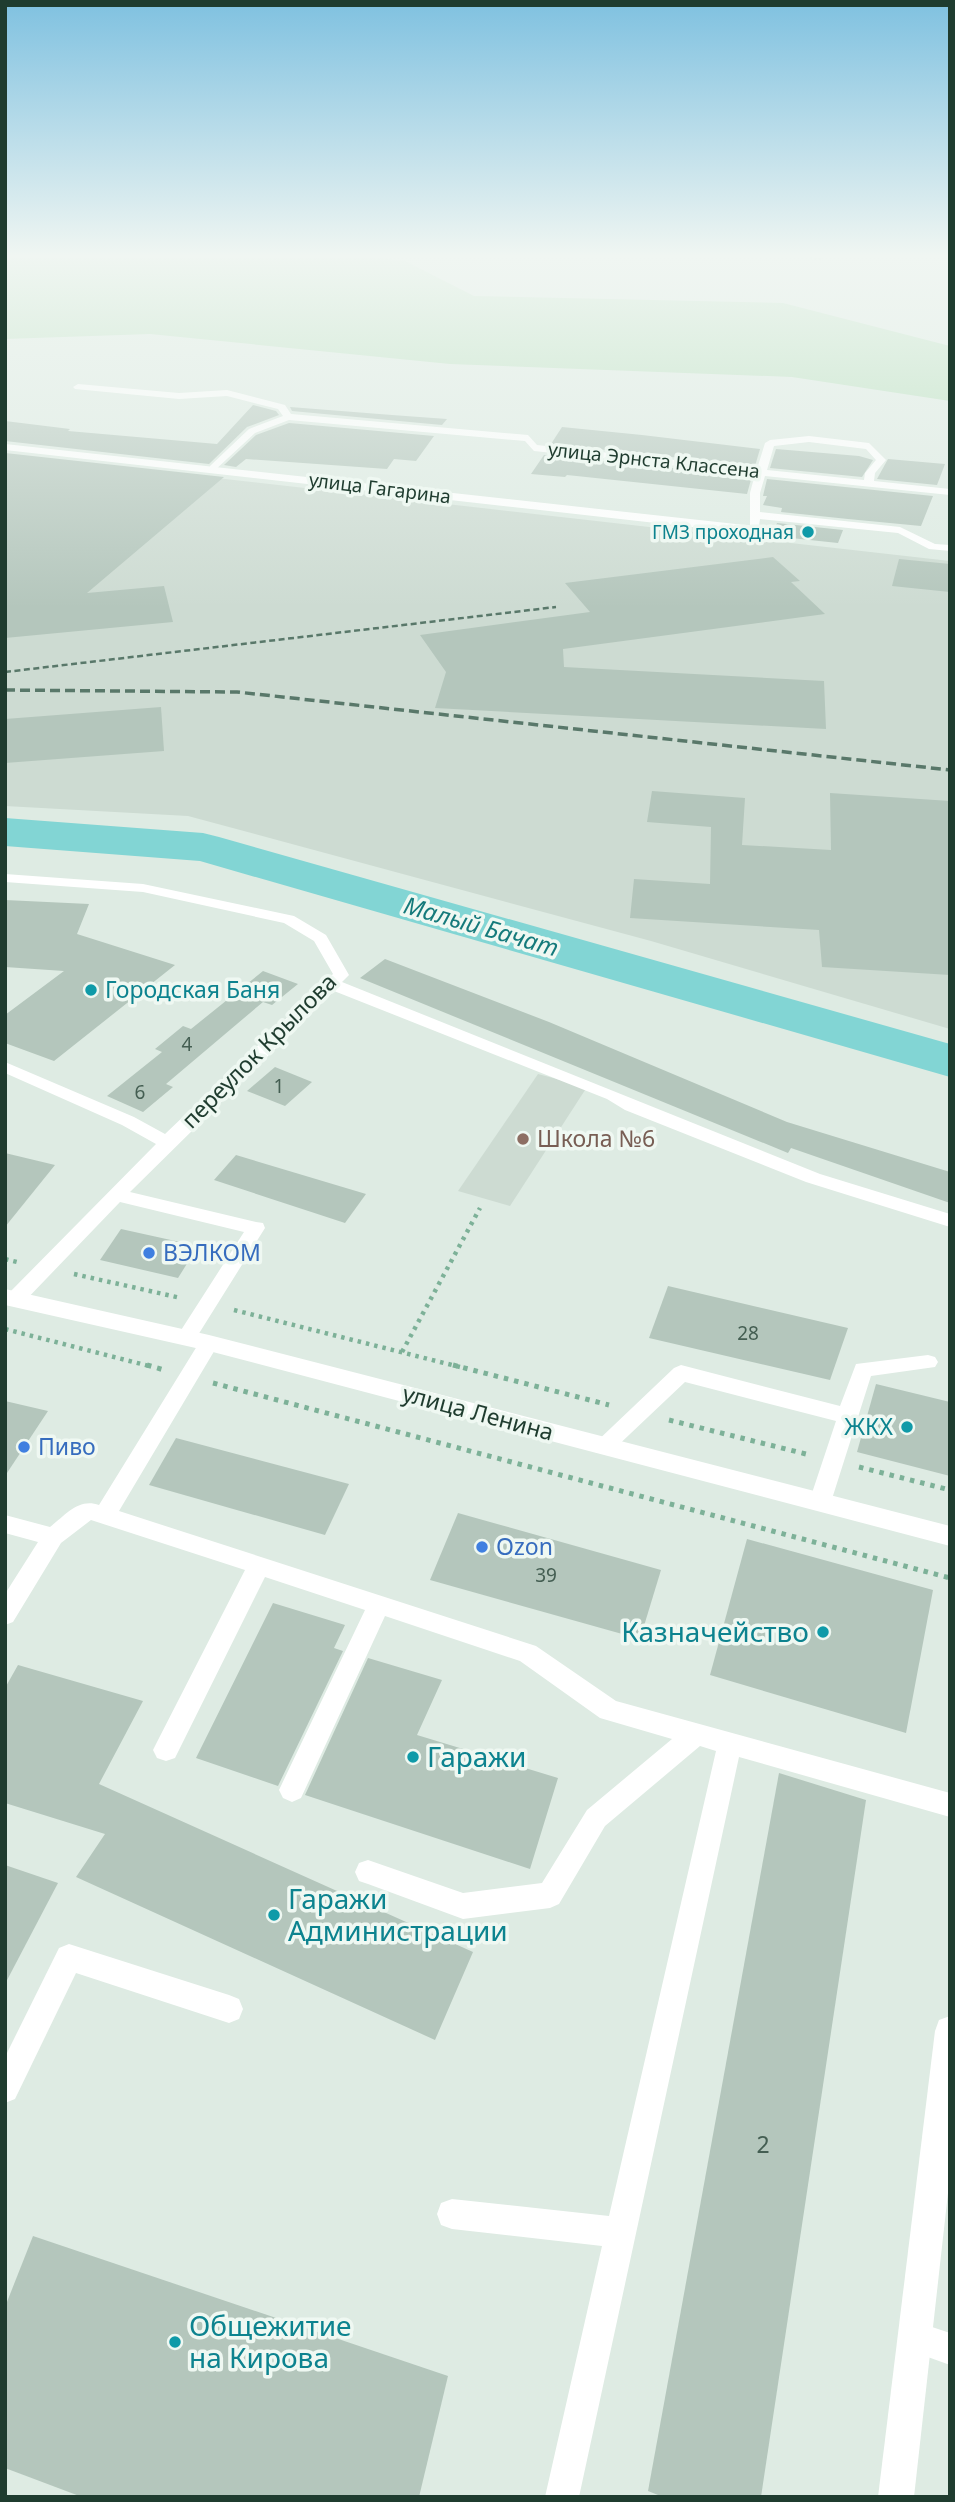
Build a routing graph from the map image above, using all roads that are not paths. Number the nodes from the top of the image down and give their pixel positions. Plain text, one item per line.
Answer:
1 (78, 387) dead end
2 (288, 417) junction
3 (5, 447) edge
4 (214, 468) junction
5 (763, 472) junction
6 (868, 483) junction
7 (950, 492) edge
8 (755, 515) junction
9 (754, 530) joint
10 (950, 535) edge
11 (915, 538) junction
12 (950, 548) edge
13 (5, 878) edge
14 (332, 984) junction
15 (5, 1067) edge
16 (167, 1143) junction
17 (117, 1195) junction
18 (950, 1221) edge
19 (10, 1298) edge
20 (197, 1340) junction
21 (928, 1362) dead end
22 (848, 1416) junction
23 (603, 1446) junction
24 (820, 1502) junction
25 (104, 1516) junction
26 (5, 1524) edge
27 (950, 1536) edge
28 (53, 1537) junction
29 (260, 1566) junction
30 (379, 1605) junction
31 (5, 1615) edge
32 (696, 1734) junction
33 (730, 1743) junction
34 (166, 1750) dead end
35 (292, 1790) dead end
36 (950, 1805) edge
37 (368, 1872) dead end
38 (229, 2009) dead end
39 (950, 2031) edge
40 (5, 2089) edge
41 (453, 2214) dead end
42 (620, 2233) junction
43 (914, 2337) junction
44 (950, 2349) edge
45 (562, 2497) edge
46 (896, 2497) edge

1 - 2 lane
2 - 4 lane, улица Эрнста Классена
2 - 5 lane, улица Эрнста Классена
3 - 4 street, улица Гагарина
4 - 9 street, улица Гагарина
5 - 6 lane, улица Эрнста Классена
5 - 6 lane
5 - 8 lane
6 - 7 lane, улица Эрнста Классена
8 - 9 lane
8 - 11 lane
10 - 11 lane
11 - 12 lane
13 - 14 lane, переулок Крылова
14 - 16 lane, переулок Крылова
14 - 18 lane
15 - 16 lane
16 - 17 lane, переулок Крылова
17 - 19 lane, переулок Крылова
17 - 20 lane
19 - 20 street, улица Ленина
20 - 23 street, улица Ленина
20 - 25 lane
21 - 22 lane
22 - 23 lane
22 - 24 lane
23 - 24 street, улица Ленина
24 - 27 street, улица Ленина
25 - 28 lane
25 - 29 lane
26 - 28 lane
28 - 31 lane
29 - 30 lane
29 - 34 lane
30 - 32 lane
30 - 35 lane
32 - 33 lane
32 - 37 lane
33 - 36 lane
33 - 42 lane
38 - 40 lane
39 - 43 street
41 - 42 lane
42 - 45 lane
43 - 44 lane
43 - 46 street

